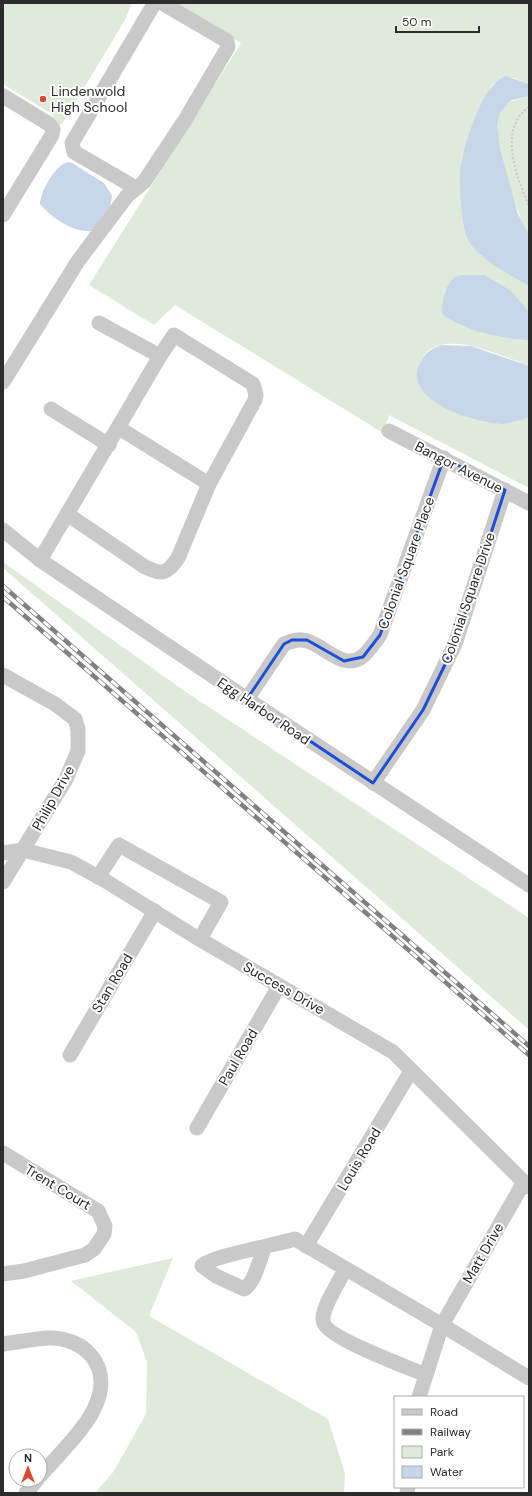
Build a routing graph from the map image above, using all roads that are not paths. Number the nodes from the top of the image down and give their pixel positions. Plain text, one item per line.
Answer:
1 (157, 3) edge
2 (162, 3) edge
3 (3, 96) edge
4 (136, 188) junction
5 (3, 215) edge
6 (99, 323) dead end
7 (160, 356) junction
8 (3, 382) edge
9 (51, 409) dead end
10 (118, 428) junction
11 (389, 431) dead end
12 (109, 445) junction
13 (444, 458) junction
14 (210, 484) junction
15 (505, 490) junction
16 (529, 503) edge
17 (67, 514) junction
18 (3, 530) edge
19 (40, 560) junction
20 (3, 675) edge
21 (247, 700) junction
22 (373, 783) junction
23 (23, 850) junction
24 (3, 853) edge
25 (98, 877) junction
26 (527, 879) edge
27 (3, 882) edge
28 (155, 911) junction
29 (200, 939) junction
30 (279, 986) junction
31 (70, 1055) dead end
32 (412, 1071) junction
33 (197, 1128) dead end
34 (3, 1153) edge
35 (526, 1184) edge
36 (300, 1243) junction
37 (264, 1248) junction
38 (345, 1270) junction
39 (3, 1274) edge
40 (442, 1325) junction
41 (3, 1344) edge
42 (426, 1375) junction
43 (529, 1378) edge
44 (419, 1396) edge
45 (48, 1467) edge

1 - 4 street
2 - 4 street
3 - 5 street
4 - 8 street
6 - 7 street
7 - 10 street
7 - 14 street
9 - 12 street
10 - 12 street
10 - 14 street
11 - 13 street, Bangor Avenue
12 - 17 street
13 - 15 street, Bangor Avenue
13 - 21 street, Colonial Square Place
14 - 17 street
15 - 16 street, Bangor Avenue
15 - 22 street, Colonial Square Drive
17 - 19 street
18 - 19 street, Egg Harbor Road
19 - 21 street, Egg Harbor Road
20 - 23 street, Philip Drive
21 - 22 street, Egg Harbor Road
22 - 26 street, Egg Harbor Road
23 - 24 street, Success Drive
23 - 25 street, Success Drive
23 - 27 street, Philip Drive
25 - 28 street, Success Drive
25 - 29 street
28 - 29 street, Success Drive
28 - 31 street, Stan Road
29 - 30 street, Success Drive
30 - 32 street, Success Drive
30 - 33 street, Paul Road
32 - 35 street, Success Drive
32 - 36 street, Louis Road
34 - 39 street, Trent Court
35 - 40 street, Matt Drive
36 - 37 street
36 - 38 street
37 - 37 street
38 - 40 street
38 - 42 street
40 - 42 street, Matt Drive
40 - 43 street
41 - 45 street
42 - 44 street, Matt Drive

